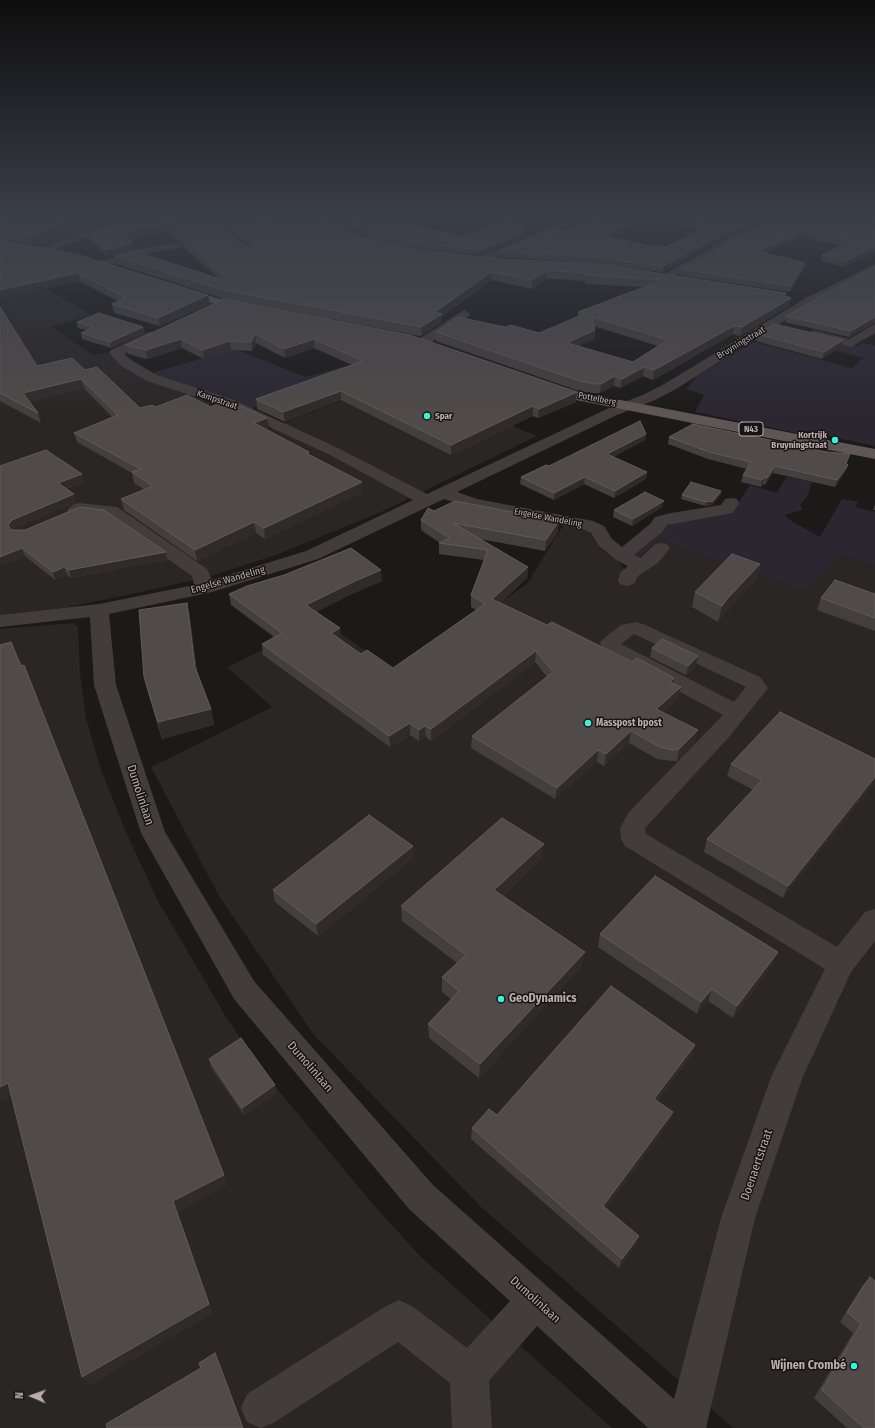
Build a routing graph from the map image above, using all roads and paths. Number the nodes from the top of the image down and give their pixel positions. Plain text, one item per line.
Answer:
1 (842, 284) edge
2 (170, 287) edge
3 (794, 298) dead end
4 (810, 300) junction
5 (223, 303) junction
6 (259, 309) edge
7 (202, 313) edge
8 (464, 314) dead end
9 (140, 326) edge
10 (875, 328) edge
11 (788, 329) edge
12 (769, 331) junction
13 (418, 340) joint
14 (439, 347) edge
15 (829, 351) edge
16 (534, 382) edge
17 (627, 405) junction
18 (875, 454) edge
19 (443, 493) junction
20 (427, 501) junction
21 (731, 503) dead end
22 (60, 516) edge
23 (661, 548) dead end
24 (622, 556) junction
25 (640, 565) junction
26 (627, 580) dead end
27 (205, 588) junction
28 (99, 610) junction
29 (0, 622) edge
30 (737, 713) junction
31 (875, 920) edge
32 (841, 964) junction
33 (535, 1300) junction
34 (469, 1374) junction
35 (261, 1408) dead end
36 (472, 1428) edge
37 (677, 1428) edge
38 (686, 1428) edge

1 - 4 street, Bruyningstraat
2 - 5 main road
3 - 4 street
4 - 12 street, Bruyningstraat
5 - 6 main road
5 - 7 street
8 - 13 street
9 - 20 street, Kampstraat
10 - 15 street
11 - 12 street
12 - 17 street, Bruyningstraat
13 - 14 main road
16 - 17 main road, Pottelberg / N43
17 - 18 main road, Pottelberg / N43
17 - 19 street, Engelse Wandeling
19 - 20 street, Engelse Wandeling
19 - 24 street, Engelse Wandeling
20 - 27 street, Engelse Wandeling
21 - 24 street
22 - 27 street
23 - 25 street
24 - 25 street, Engelse Wandeling
25 - 26 street
27 - 28 street, Engelse Wandeling
28 - 29 street, Engelse Wandeling
28 - 33 street, Dumolinlaan
30 - 30 street
30 - 32 street
31 - 32 street, Doenaertstraat
32 - 38 street, Doenaertstraat
33 - 34 street
33 - 37 street, Dumolinlaan
34 - 35 street
34 - 36 street

